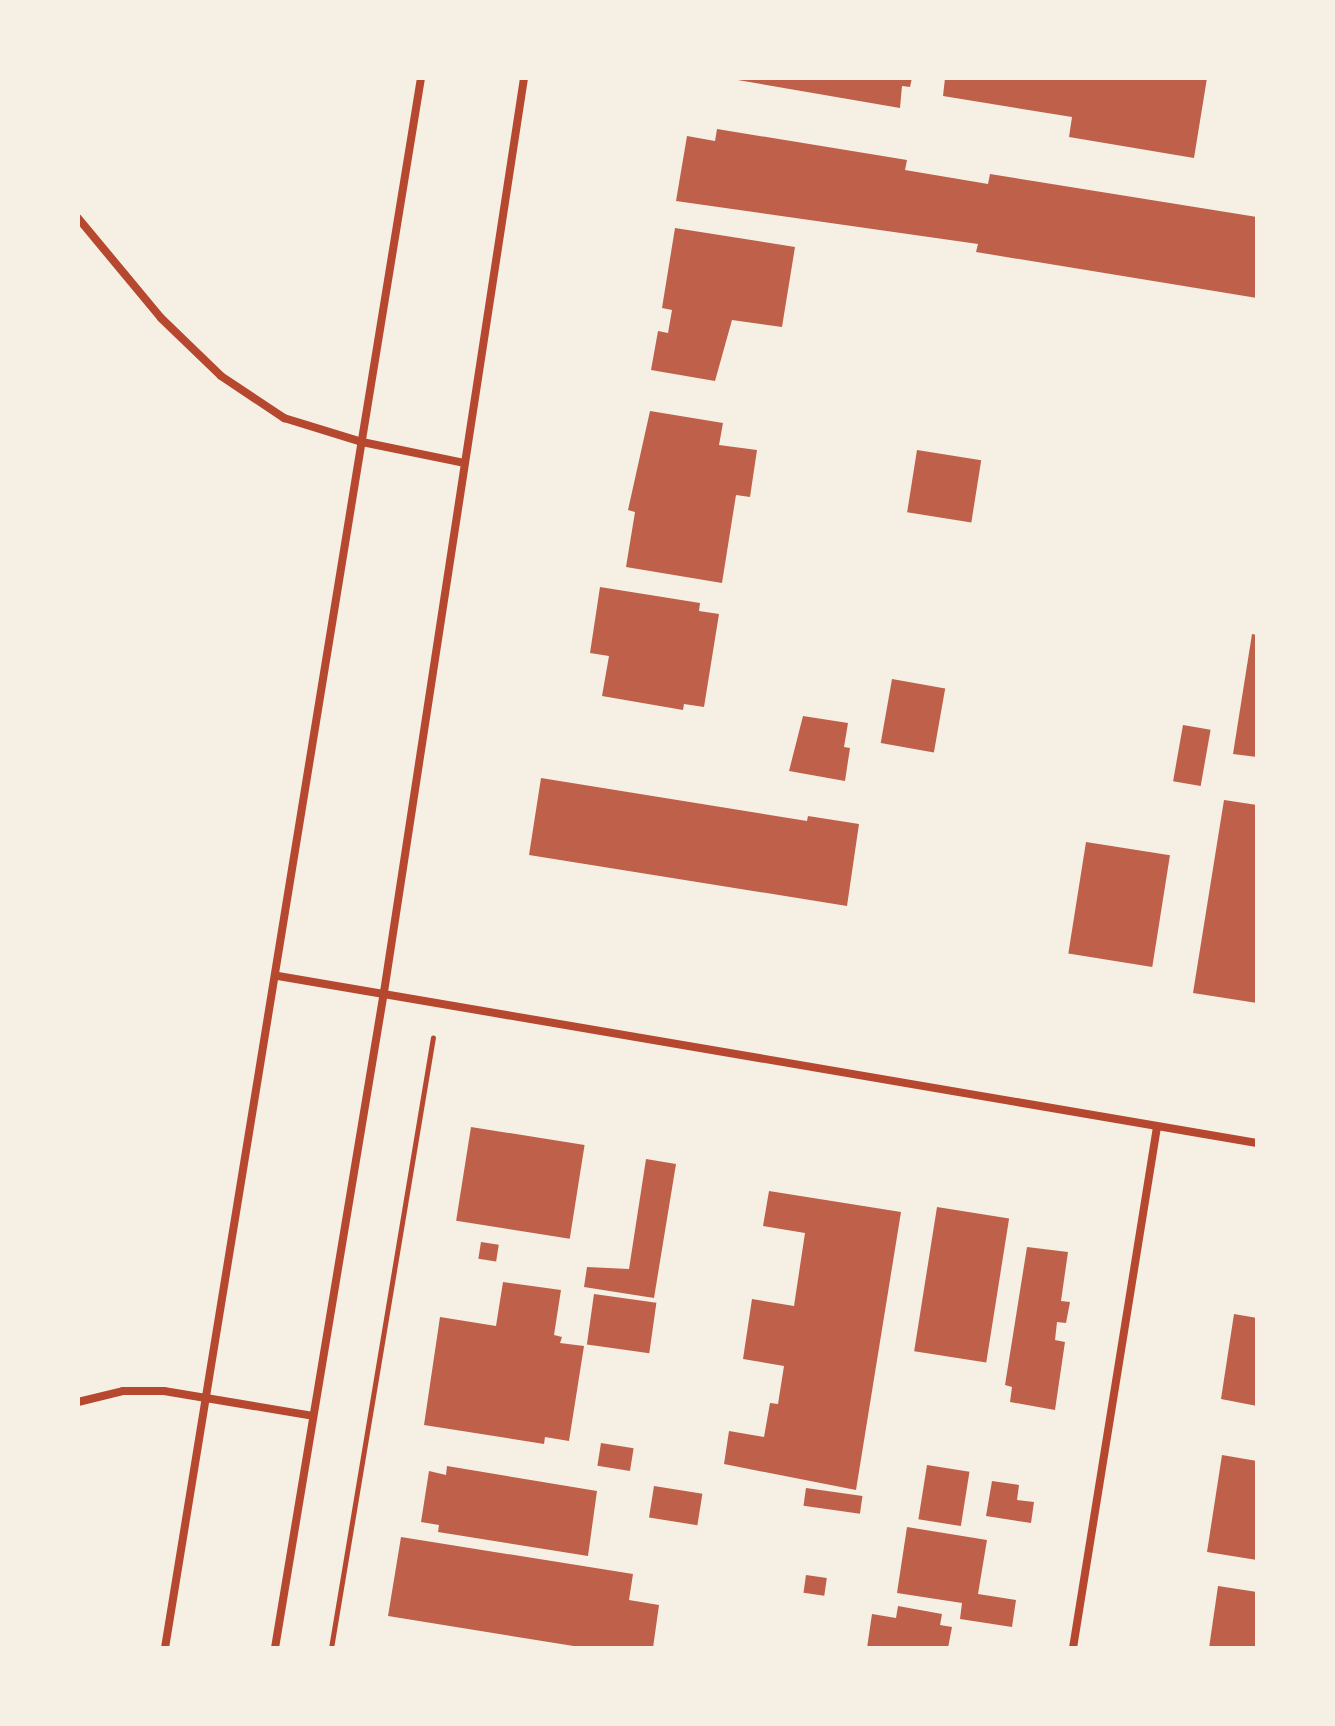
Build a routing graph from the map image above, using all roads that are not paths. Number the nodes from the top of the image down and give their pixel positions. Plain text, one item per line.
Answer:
1 (421, 78) edge
2 (524, 78) edge
3 (78, 218) edge
4 (362, 442) junction
5 (464, 463) junction
6 (278, 976) junction
7 (384, 992) junction
8 (1157, 1127) junction
9 (1257, 1143) edge
10 (207, 1398) junction
11 (78, 1402) edge
12 (313, 1416) junction
13 (165, 1648) edge
14 (275, 1648) edge
15 (1073, 1648) edge

1 - 4 street
2 - 5 street
3 - 4 street
4 - 5 street
4 - 6 street
5 - 7 street
6 - 7 street
6 - 10 street
7 - 8 street
7 - 12 street
8 - 9 street
8 - 15 street
10 - 11 street
10 - 12 street
10 - 13 street
12 - 14 street

